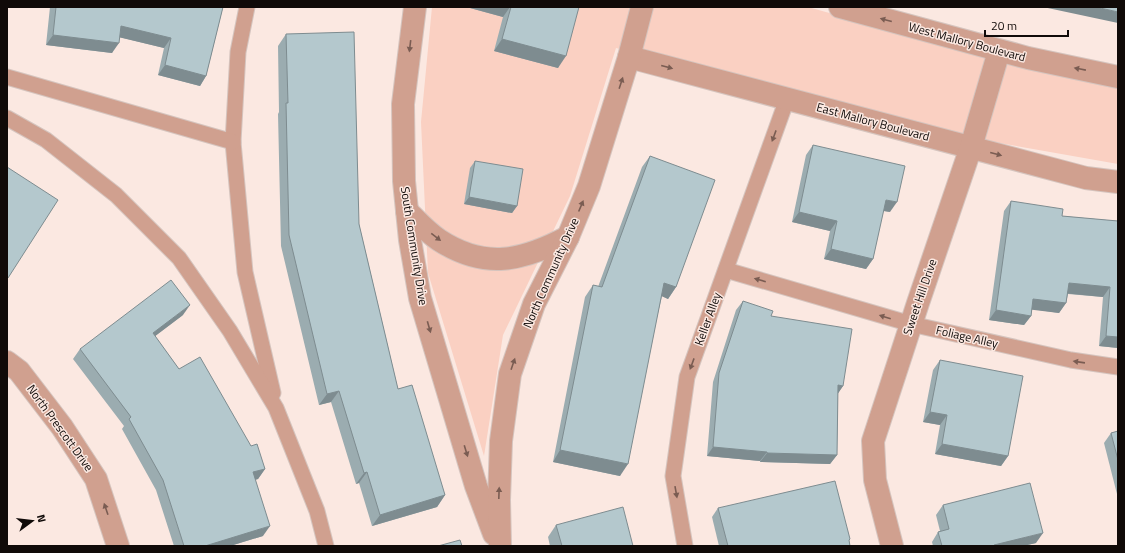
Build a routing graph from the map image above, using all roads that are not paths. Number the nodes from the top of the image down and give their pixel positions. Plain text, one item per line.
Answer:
1 (247, 7) edge
2 (415, 7) edge
3 (642, 7) edge
4 (840, 7) edge
5 (999, 51) junction
6 (629, 57) junction
7 (7, 77) edge
8 (1118, 77) edge
9 (787, 99) junction
10 (7, 118) edge
11 (233, 142) junction
12 (971, 147) junction
13 (1118, 182) edge
14 (407, 211) junction
15 (568, 237) junction
16 (726, 270) junction
17 (911, 324) junction
18 (7, 362) edge
19 (1118, 367) edge
20 (276, 408) junction
21 (118, 546) edge
22 (326, 546) edge
23 (499, 546) edge
24 (685, 546) edge
25 (892, 546) edge

1 - 11 lane
2 -> 14 street, South Community Drive
3 - 6 street, North Community Drive
5 -> 4 street, West Mallory Boulevard
8 -> 5 street, West Mallory Boulevard
5 - 12 street, Sweet Hill Drive
6 -> 9 street, East Mallory Boulevard
15 -> 6 street, North Community Drive
7 - 11 lane
9 - 12 street, East Mallory Boulevard
9 -> 16 lane, Keller Alley
10 - 20 lane
11 - 20 lane
12 -> 13 street, East Mallory Boulevard
12 - 17 street, Sweet Hill Drive
14 -> 15 street
14 -> 23 street, South Community Drive
23 -> 15 street, North Community Drive
17 -> 16 lane, Foliage Alley
16 -> 24 lane, Keller Alley
19 -> 17 lane, Foliage Alley
17 - 25 street, Sweet Hill Drive
21 -> 18 street, North Prescott Drive
20 - 22 lane

